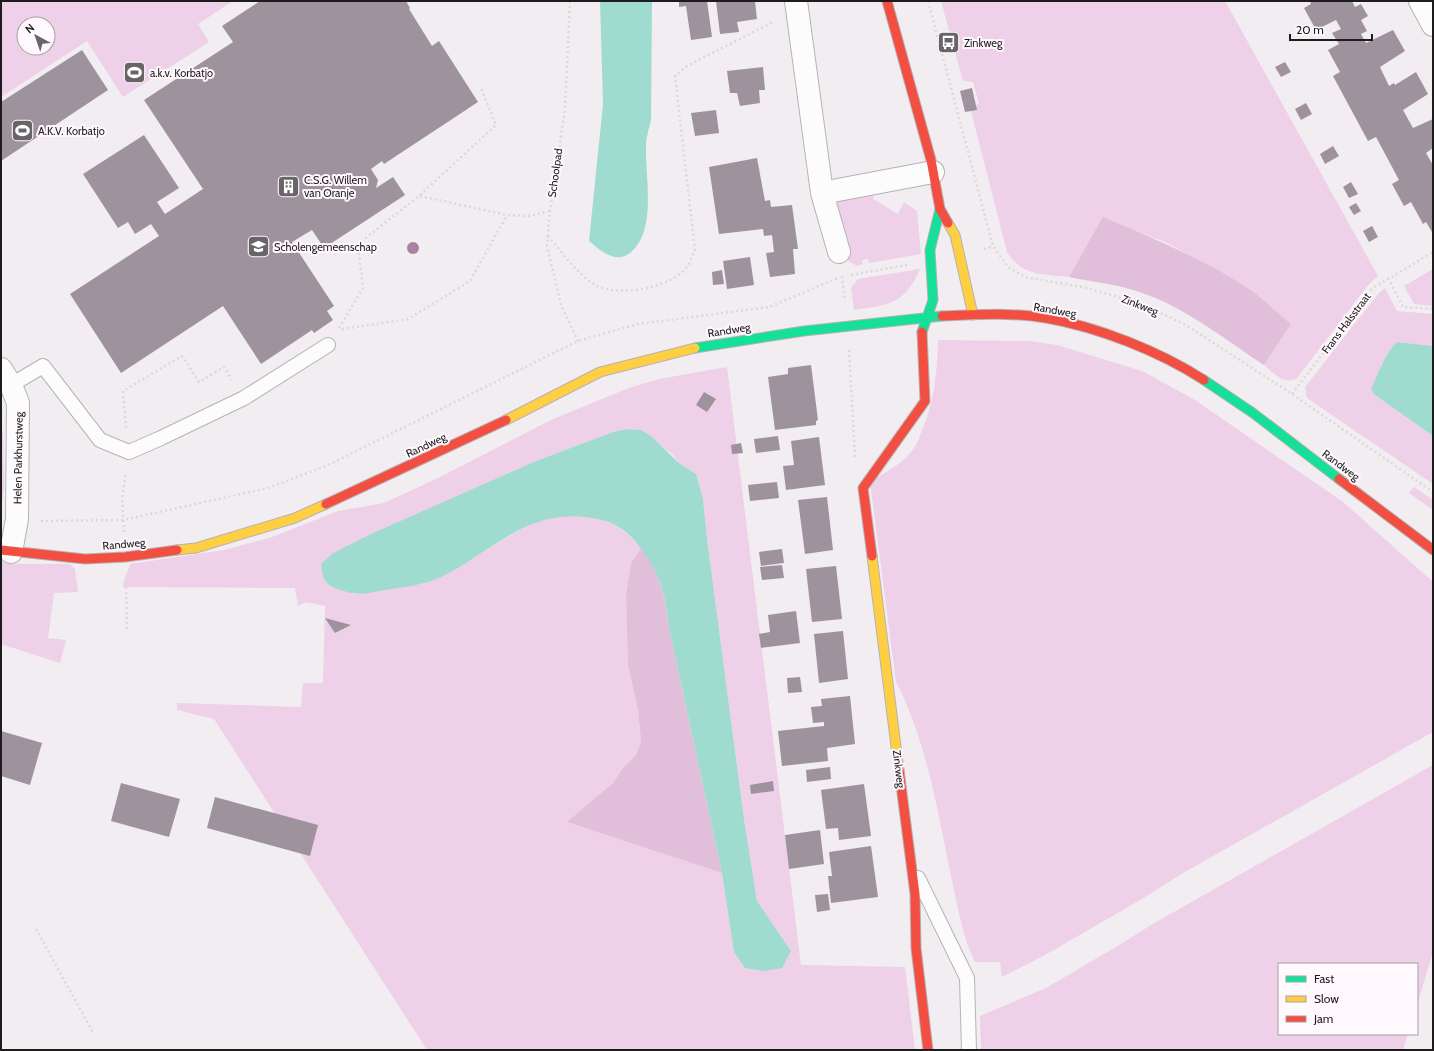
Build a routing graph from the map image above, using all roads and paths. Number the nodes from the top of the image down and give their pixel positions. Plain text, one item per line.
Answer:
1 (570, 1) edge
2 (887, 1) edge
3 (928, 1) edge
4 (1420, 1) edge
5 (797, 10) edge
6 (1433, 26) edge
7 (481, 88) dead end
8 (933, 172) junction
9 (822, 193) junction
10 (419, 196) junction
11 (940, 209) junction
12 (550, 211) junction
13 (507, 215) junction
14 (548, 236) junction
15 (993, 246) junction
16 (839, 252) joint
17 (1433, 252) edge
18 (960, 256) junction
19 (931, 260) junction
20 (842, 277) junction
21 (1388, 278) junction
22 (1433, 309) edge
23 (973, 315) junction
24 (929, 316) junction
25 (847, 326) junction
26 (578, 341) junction
27 (328, 346) dead end
28 (4, 382) edge
29 (1292, 394) junction
30 (863, 488) junction
31 (1433, 492) edge
32 (17, 519) junction
33 (1433, 550) edge
34 (6, 551) edge
35 (911, 865) junction
36 (36, 929) dead end
37 (94, 1034) dead end
38 (928, 1050) edge
39 (969, 1050) edge

1 - 12 path, Schoolpad
2 - 8 street
3 - 15 path, Zinkweg
4 - 6 street
5 - 9 street
5 - 14 path
7 - 10 path
8 - 9 street
8 - 11 street
9 - 16 street
10 - 13 path
10 - 13 path
11 - 18 street
11 - 19 street
12 - 13 path
12 - 14 path, Schoolpad
14 - 26 path, Schoolpad
15 - 18 path
15 - 29 path, Zinkweg
16 - 20 path
17 - 21 path, Frans Halsstraat
18 - 23 street
19 - 20 path, Randweg
19 - 24 street
20 - 25 path
20 - 26 path, Randweg
21 - 22 path
21 - 29 path, Frans Halsstraat
23 - 24 street, Randweg
23 - 33 street, Randweg
24 - 25 street, Randweg
24 - 30 street
25 - 30 path
25 - 34 street, Randweg
26 - 32 path, Randweg
27 - 28 lane
28 - 32 street, Helen Parkhurstweg
29 - 31 path
30 - 35 street, Zinkweg
32 - 34 street, Helen Parkhurstweg
35 - 38 street, Zinkweg
35 - 39 lane
36 - 37 path

